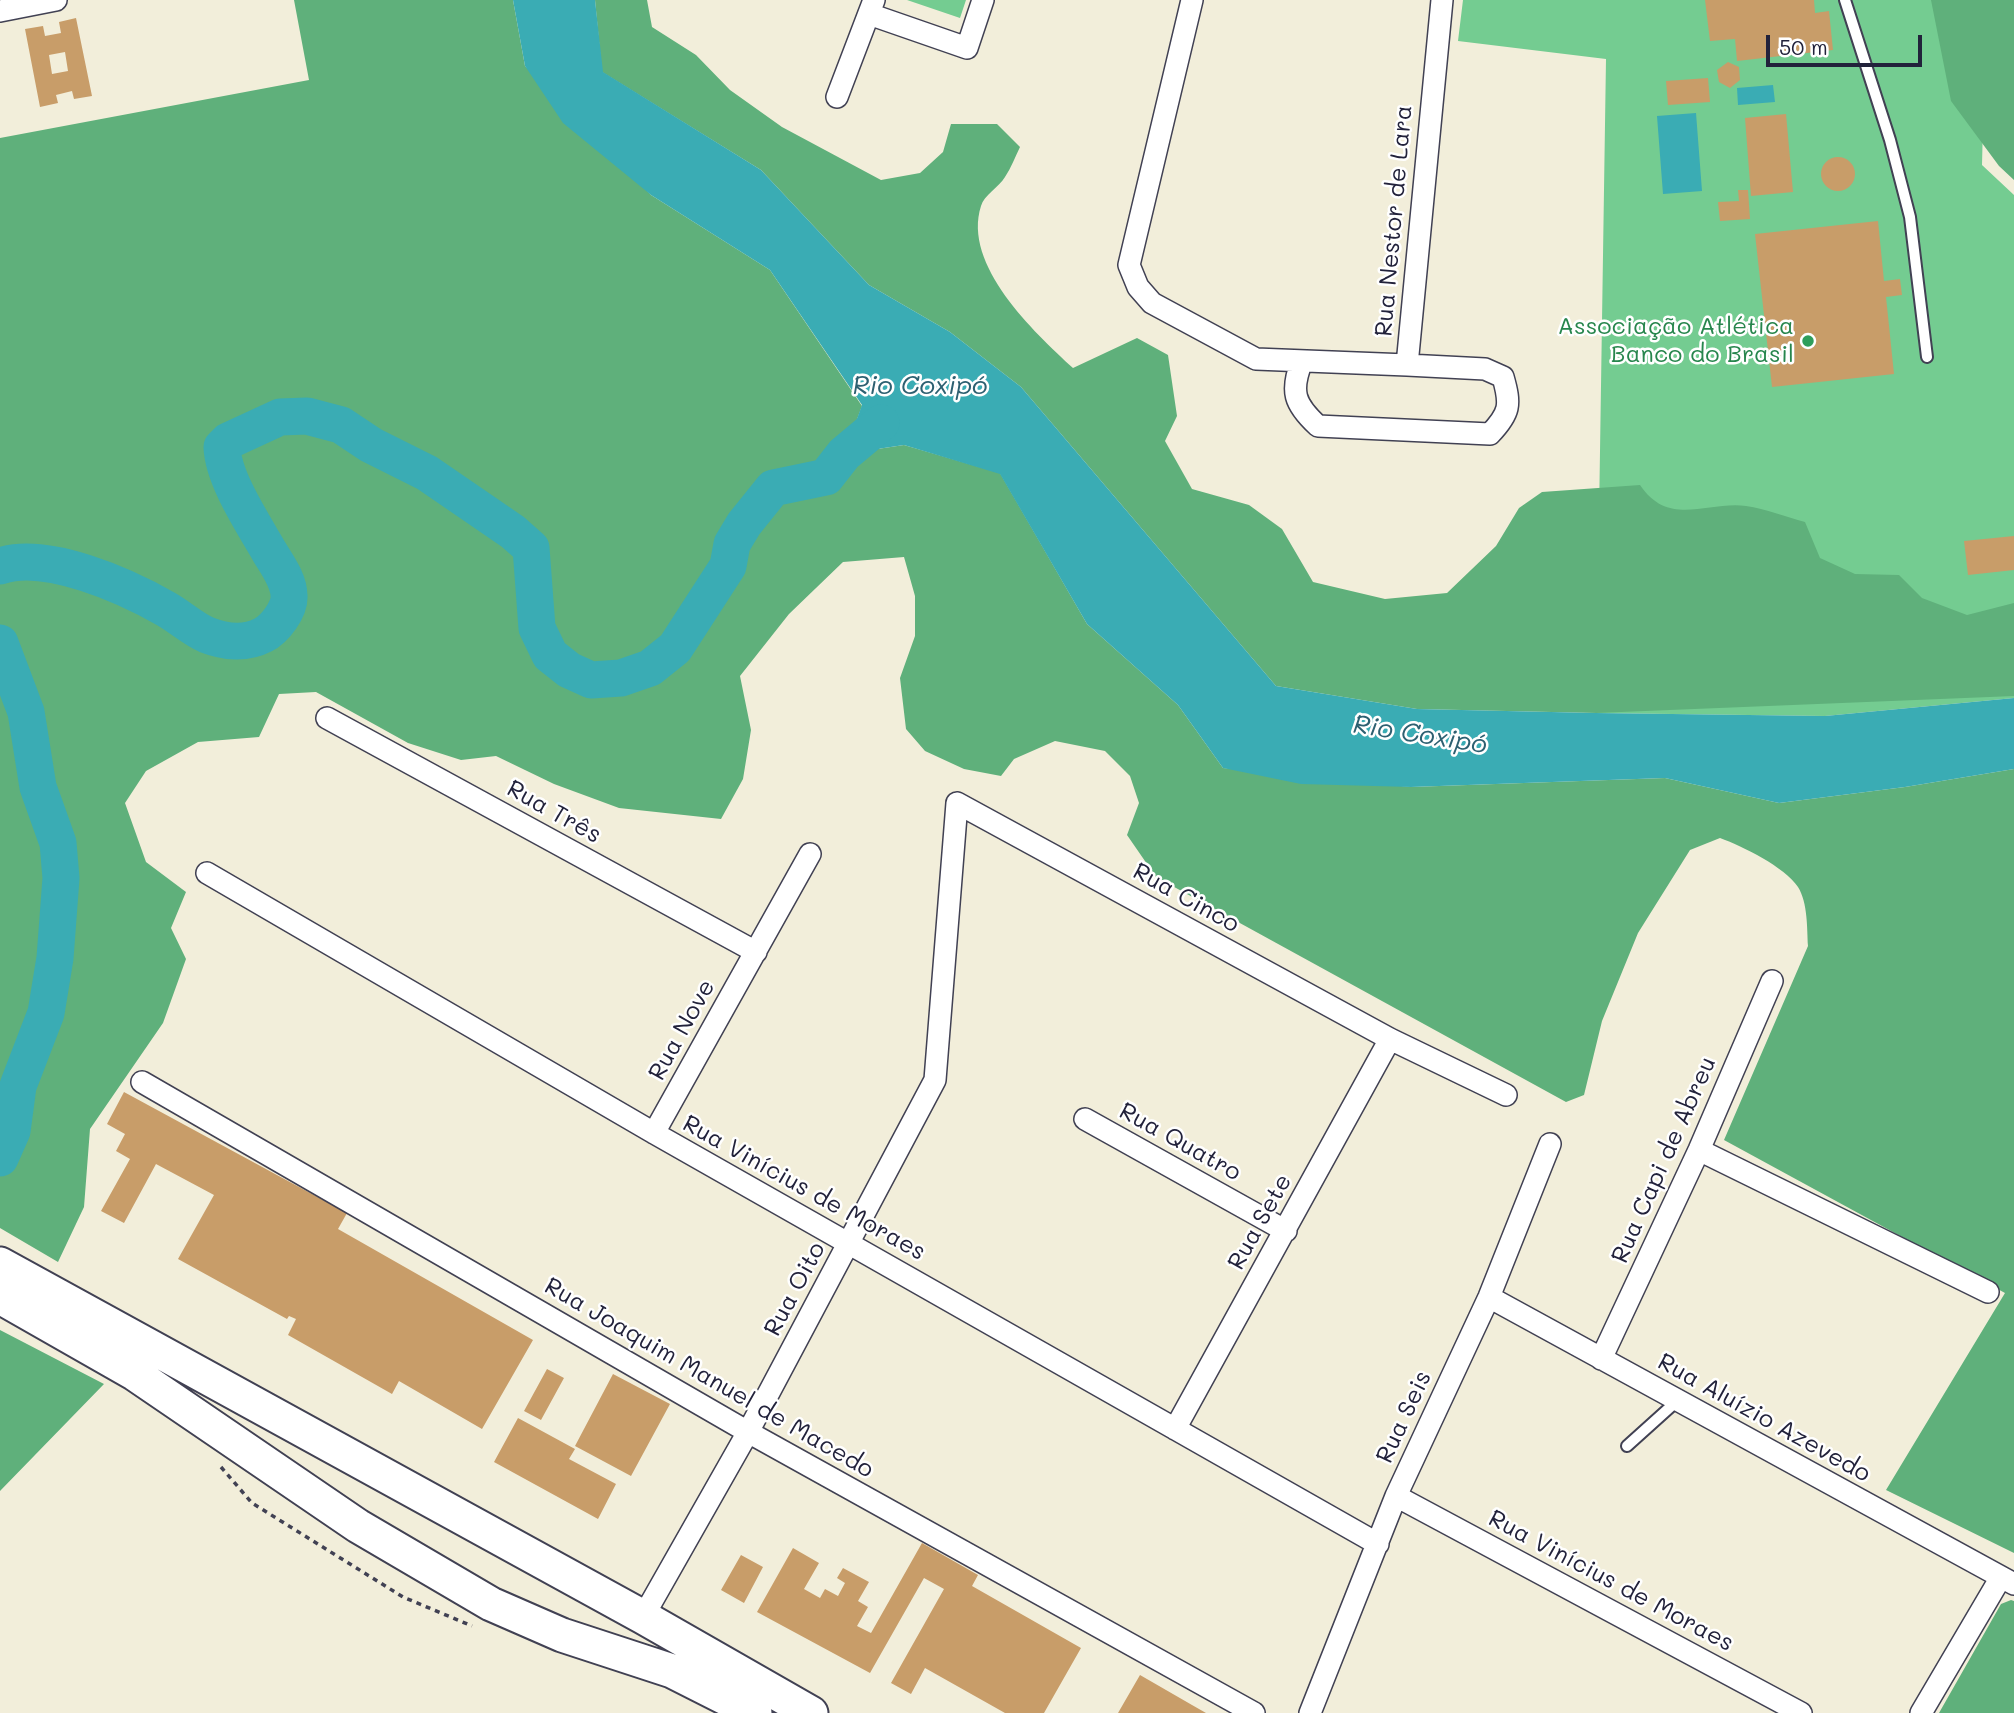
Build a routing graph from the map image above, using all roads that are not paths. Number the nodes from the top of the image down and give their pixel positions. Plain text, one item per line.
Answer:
1 (57, 0) edge
2 (983, 0) edge
3 (1192, 0) edge
4 (1442, 0) edge
5 (1845, 0) edge
6 (872, 7) edge
7 (0, 12) edge
8 (837, 97) dead end
9 (1927, 357) dead end
10 (1302, 361) junction
11 (1407, 365) junction
12 (327, 718) dead end
13 (957, 803) joint
14 (810, 854) dead end
15 (207, 873) dead end
16 (757, 952) junction
17 (1772, 981) dead end
18 (1390, 1039) junction
19 (142, 1082) dead end
20 (1506, 1095) dead end
21 (1085, 1119) dead end
22 (654, 1133) junction
23 (1550, 1144) dead end
24 (1699, 1150) junction
25 (1286, 1231) junction
26 (850, 1243) junction
27 (0, 1264) edge
28 (1987, 1292) dead end
29 (0, 1297) edge
30 (1489, 1297) junction
31 (47, 1307) junction
32 (1601, 1359) junction
33 (1677, 1401) junction
34 (1175, 1429) junction
35 (748, 1432) junction
36 (1627, 1446) dead end
37 (1396, 1496) junction
38 (1378, 1544) junction
39 (2007, 1581) edge
40 (643, 1616) junction
41 (1313, 1712) edge
42 (755, 1713) edge
43 (811, 1713) edge
44 (1254, 1713) edge
45 (1801, 1713) edge
46 (1921, 1713) edge

1 - 7 street
2 - 6 street
3 - 10 street, Rua Nestor de Lara
4 - 11 street, Rua Nestor de Lara
5 - 9 lane
6 - 8 street
10 - 11 street, Rua Nestor de Lara
10 - 11 street
12 - 16 street, Rua Três
13 - 18 street, Rua Cinco
13 - 26 street, Rua Oito
14 - 16 street, Rua Nove
15 - 22 street, Rua Vinícius de Moraes
16 - 22 street, Rua Nove
17 - 24 street, Rua Capi de Abreu
18 - 20 street, Rua Cinco
18 - 25 street, Rua Sete
19 - 35 street, Rua Joaquim Manuel de Macedo
21 - 25 street, Rua Quatro
22 - 26 street, Rua Vinícius de Moraes
23 - 30 street, Rua Seis
24 - 28 street
24 - 32 street, Rua Capi de Abreu
25 - 34 street, Rua Sete
26 - 34 street, Rua Vinícius de Moraes
26 - 35 street, Rua Oito
27 - 31 main road
29 - 31 main road
30 - 32 street, Rua Aluízio Azevedo
30 - 37 street, Rua Seis
31 - 40 main road
31 - 42 main road
32 - 33 street, Rua Aluízio Azevedo
33 - 36 lane
33 - 39 street, Rua Aluízio Azevedo
34 - 38 street, Rua Vinícius de Moraes
35 - 40 street, Rua Oito
35 - 44 street, Rua Joaquim Manuel de Macedo
37 - 38 street, Rua Seis
37 - 45 street, Rua Vinícius de Moraes
38 - 41 street, Rua Seis
39 - 46 street
40 - 43 main road

